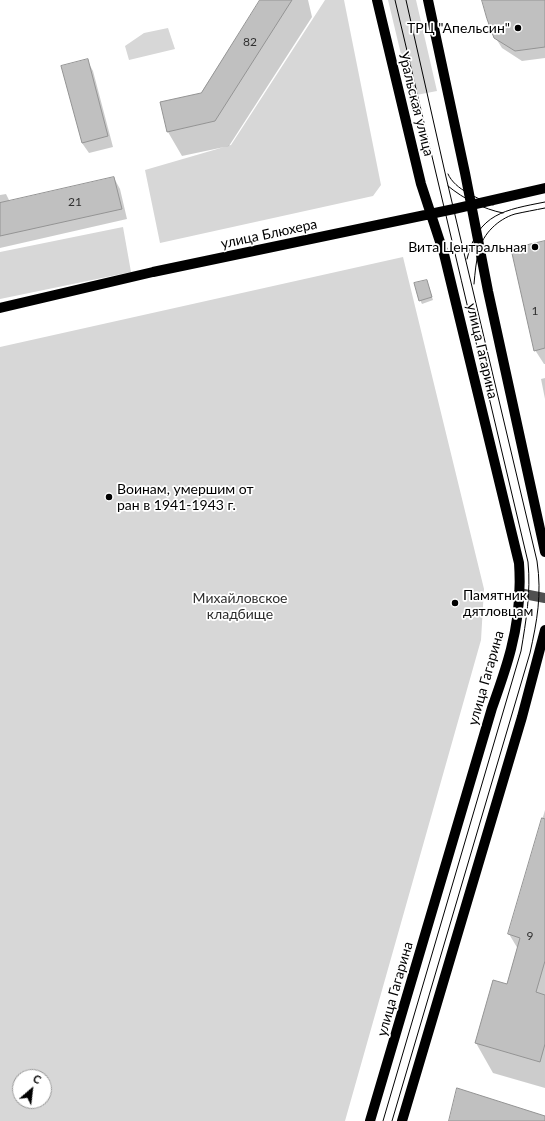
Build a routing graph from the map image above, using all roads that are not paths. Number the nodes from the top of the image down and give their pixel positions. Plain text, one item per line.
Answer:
1 (377, 0) edge
2 (428, 0) edge
3 (545, 188) edge
4 (471, 205) junction
5 (430, 214) junction
6 (0, 308) edge
7 (545, 552) edge
8 (519, 593) junction
9 (545, 598) edge
10 (545, 630) edge
11 (370, 1121) edge
12 (402, 1121) edge

1 - 5 main road, Уральская улица
2 - 4 main road
3 - 4 main road, улица Блюхера
4 - 5 main road, улица Блюхера
4 - 7 main road, улица Гагарина
5 - 6 main road, улица Блюхера
5 - 8 main road, улица Гагарина
8 - 9 street
8 - 11 main road, улица Гагарина
10 - 12 main road

